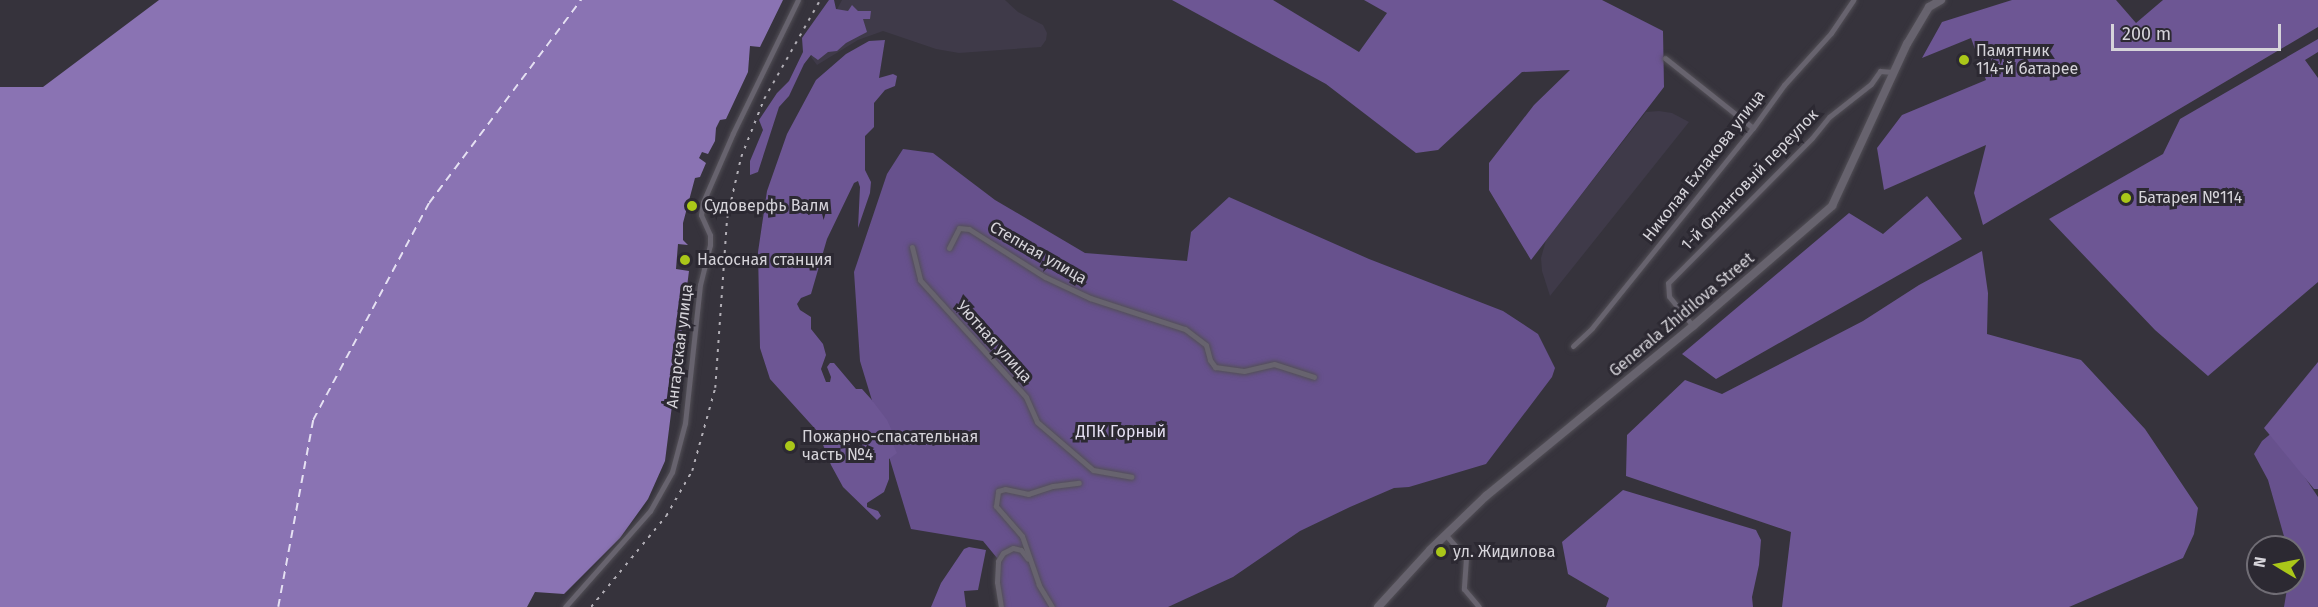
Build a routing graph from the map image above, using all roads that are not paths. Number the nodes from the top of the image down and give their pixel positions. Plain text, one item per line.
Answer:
1 (798, 0) edge
2 (1852, 0) edge
3 (1941, 0) edge
4 (1665, 58) dead end
5 (1893, 72) junction
6 (1753, 128) junction
7 (912, 247) dead end
8 (949, 248) dead end
9 (1694, 326) junction
10 (1573, 346) dead end
11 (1314, 377) dead end
12 (1131, 477) dead end
13 (1079, 483) dead end
14 (1445, 534) junction
15 (1031, 563) junction
16 (565, 607) edge
17 (1001, 607) edge
18 (1052, 607) edge
19 (1378, 607) edge
20 (1479, 607) edge

1 - 16 street, Ангарская улица
2 - 6 street, Николая Ехлакова улица
3 - 5 main road, Generala Zhidilova Street
4 - 6 street
5 - 9 main road, Generala Zhidilova Street
5 - 9 street, 1-й Фланговый переулок
6 - 10 street, Николая Ехлакова улица
7 - 12 street, Уютная улица
8 - 11 street, Степная улица
9 - 14 main road, Generala Zhidilova Street
13 - 15 street
14 - 19 main road, Generala Zhidilova Street
14 - 20 street
15 - 17 street
15 - 18 street

